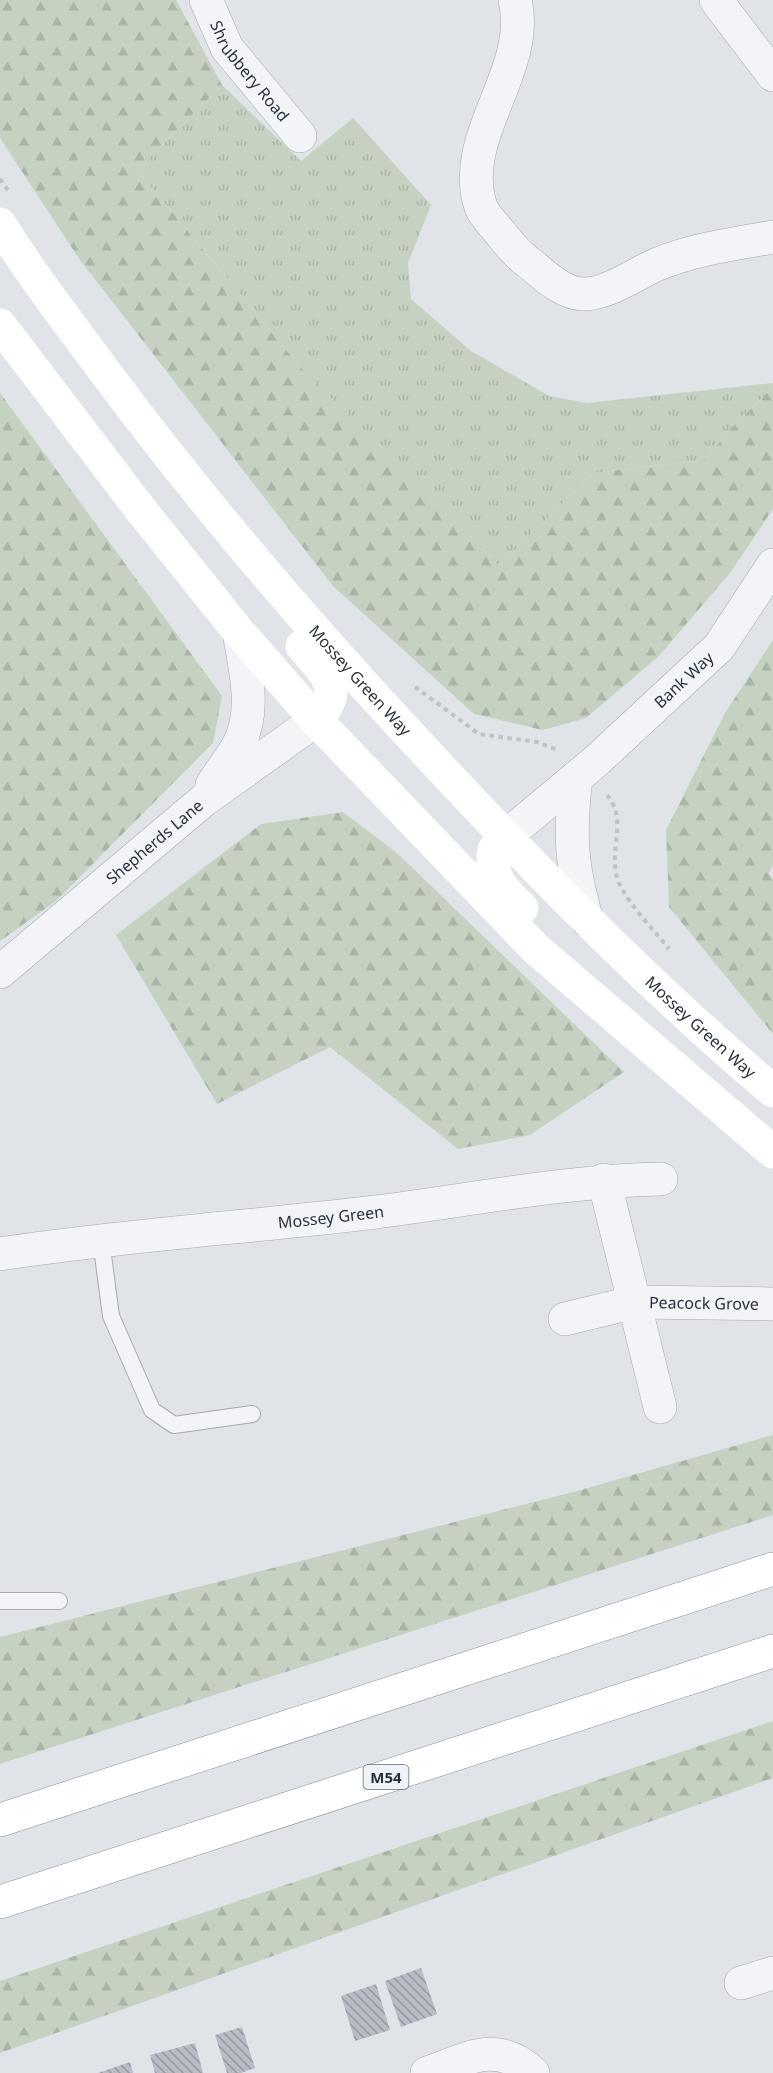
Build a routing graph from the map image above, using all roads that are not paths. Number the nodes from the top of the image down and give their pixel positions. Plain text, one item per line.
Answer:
1 (206, 0) edge
2 (515, 0) edge
3 (716, 0) edge
4 (773, 75) edge
5 (300, 136) dead end
6 (7, 211) edge
7 (773, 237) edge
8 (27, 268) junction
9 (0, 325) edge
10 (773, 566) edge
11 (239, 632) junction
12 (316, 720) junction
13 (580, 775) junction
14 (204, 800) junction
15 (506, 837) junction
16 (587, 920) junction
17 (0, 972) edge
18 (773, 1091) edge
19 (765, 1146) edge
20 (661, 1179) dead end
21 (604, 1180) junction
22 (101, 1240) junction
23 (0, 1254) edge
24 (635, 1302) junction
25 (773, 1304) edge
26 (565, 1319) dead end
27 (660, 1407) dead end
28 (252, 1414) dead end
29 (773, 1569) edge
30 (0, 1601) edge
31 (59, 1601) dead end
32 (773, 1651) edge
33 (0, 1820) edge
34 (0, 1902) edge
35 (773, 1973) edge
36 (741, 1983) dead end
37 (427, 2073) edge
38 (533, 2073) edge

1 - 5 street, Shrubbery Road
2 - 7 street
3 - 4 street
6 - 8 main road, Mossey Green Way
8 - 12 main road
8 - 15 main road, Mossey Green Way
9 - 11 main road
10 - 13 street, Bank Way
11 - 12 main road
11 - 14 street
12 - 14 street, Shepherds Lane
12 - 19 main road
13 - 15 street, Bank Way
13 - 16 street
14 - 17 street, Shepherds Lane
15 - 16 main road, Mossey Green Way
15 - 19 main road
16 - 18 main road, Mossey Green Way
20 - 21 street, Mossey Green
21 - 22 street, Mossey Green
21 - 24 street, Peacock Grove
22 - 23 street, Mossey Green
22 - 28 lane
24 - 25 street, Peacock Grove
24 - 26 street, Peacock Grove
24 - 27 street, Peacock Grove
29 - 33 main road
30 - 31 lane
32 - 34 main road, M54
35 - 36 street
37 - 38 street

